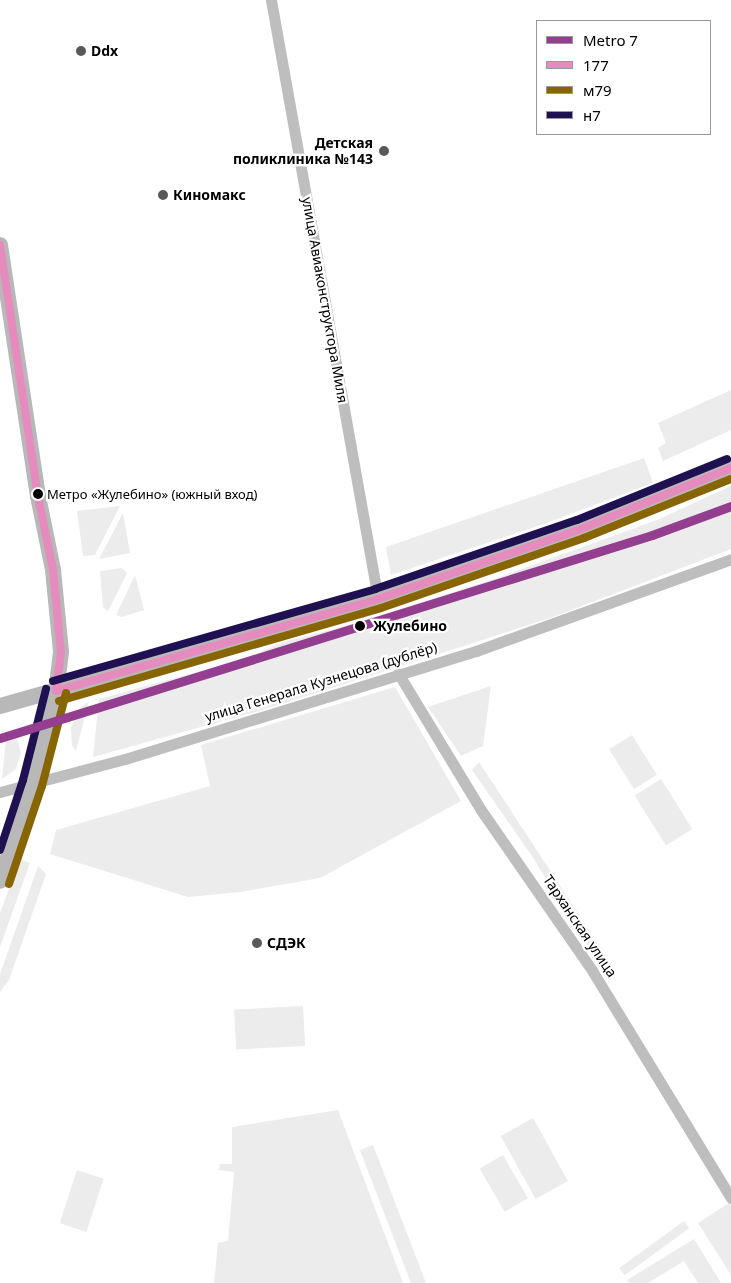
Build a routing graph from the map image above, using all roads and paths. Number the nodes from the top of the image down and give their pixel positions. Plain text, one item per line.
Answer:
1 (271, 0) edge
2 (0, 245) edge
3 (731, 468) edge
4 (731, 559) edge
5 (378, 599) junction
6 (398, 673) junction
7 (56, 691) junction
8 (0, 706) edge
9 (33, 783) junction
10 (0, 792) edge
11 (0, 882) edge
12 (731, 1198) edge

1 - 5 street, улица Авиаконструктора Миля
2 - 7 main road
3 - 5 main road
4 - 6 street, улица Генерала Кузнецова (дублёр)
5 - 7 main road
6 - 9 street, улица Генерала Кузнецова (дублёр)
6 - 12 street, Тарханская улица
7 - 8 main road
7 - 9 main road
9 - 10 street, улица Генерала Кузнецова (дублёр)
9 - 11 main road

